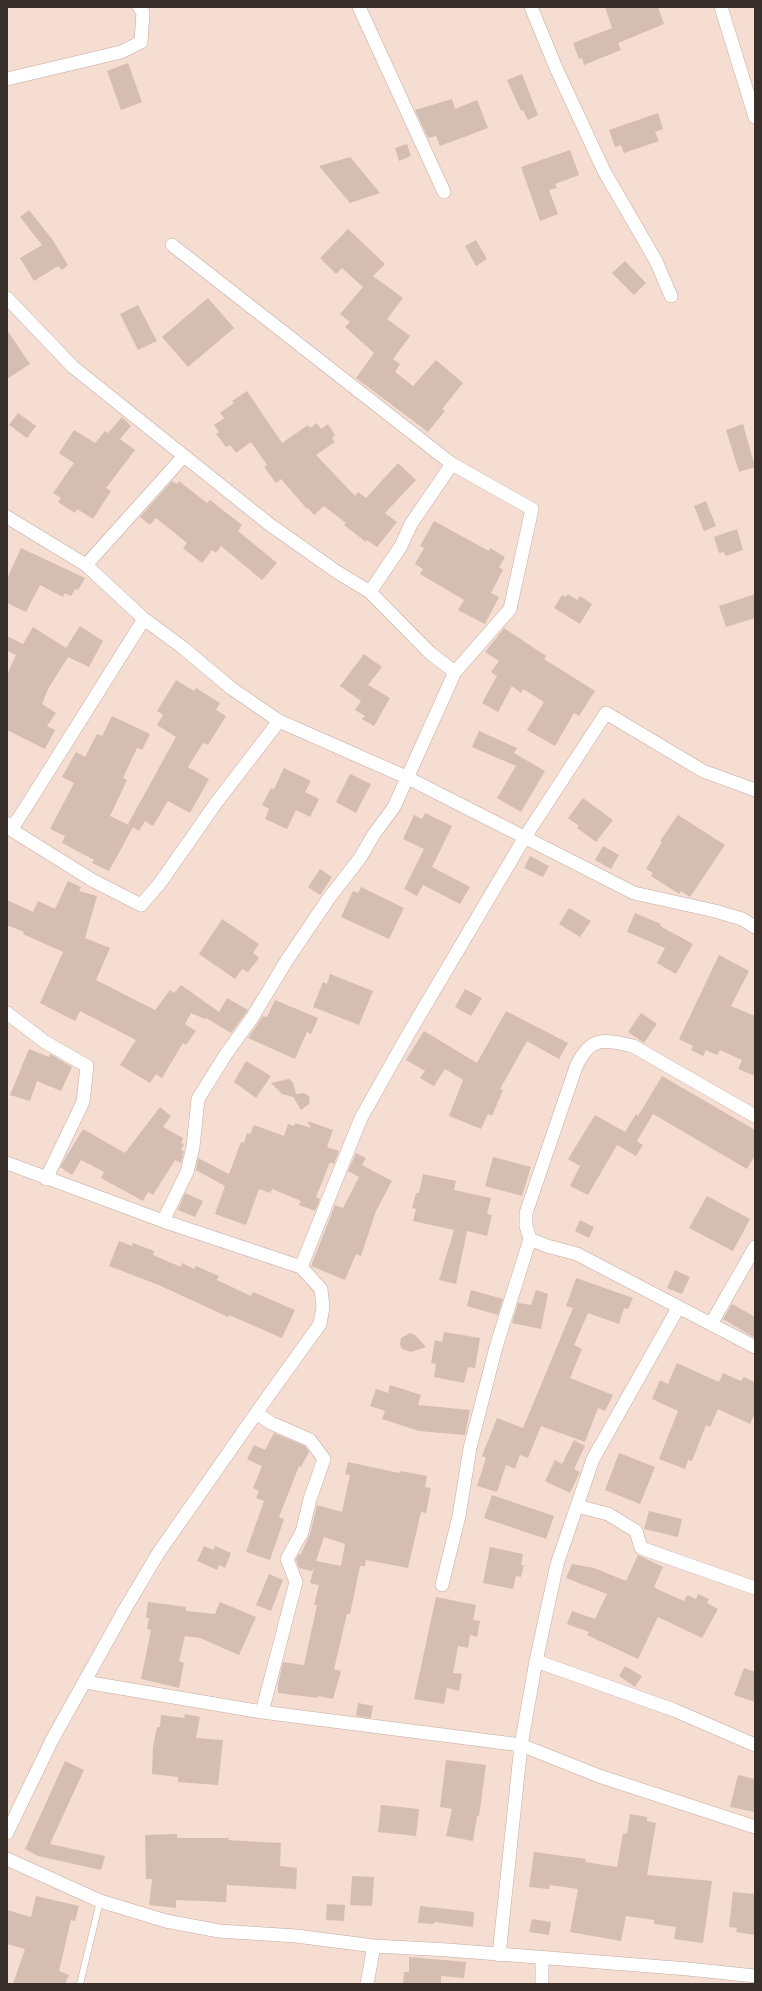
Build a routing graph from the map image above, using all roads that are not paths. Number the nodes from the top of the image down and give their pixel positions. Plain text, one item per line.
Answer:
1 (139, 7) edge
2 (359, 7) edge
3 (531, 7) edge
4 (721, 7) edge
5 (7, 79) edge
6 (752, 97) edge
7 (755, 118) edge
8 (444, 192) dead end
9 (172, 245) dead end
10 (671, 296) dead end
11 (7, 298) edge
12 (183, 457) junction
13 (452, 464) junction
14 (7, 518) edge
15 (86, 565) junction
16 (370, 592) junction
17 (144, 619) junction
18 (455, 672) junction
19 (280, 721) junction
20 (406, 777) junction
21 (755, 790) edge
22 (7, 825) edge
23 (525, 837) junction
24 (755, 926) edge
25 (7, 1013) edge
26 (755, 1116) edge
27 (7, 1163) edge
28 (46, 1179) junction
29 (163, 1221) junction
30 (530, 1239) junction
31 (755, 1247) edge
32 (301, 1267) junction
33 (678, 1308) junction
34 (711, 1324) junction
35 (755, 1347) edge
36 (256, 1413) junction
37 (577, 1506) junction
38 (442, 1585) dead end
39 (755, 1588) edge
40 (536, 1661) junction
41 (85, 1682) junction
42 (262, 1712) junction
43 (521, 1745) junction
44 (755, 1746) edge
45 (755, 1827) edge
46 (7, 1833) edge
47 (7, 1859) edge
48 (100, 1901) junction
49 (374, 1946) junction
50 (499, 1955) junction
51 (542, 1958) junction
52 (755, 1976) edge
53 (80, 1984) edge
54 (367, 1984) edge
55 (542, 1984) edge

1 - 5 street
2 - 8 street
3 - 10 street
4 - 6 street
6 - 7 street
9 - 13 street
11 - 12 street
12 - 15 street
12 - 16 street
13 - 16 street
13 - 18 street
14 - 15 street
15 - 17 street
16 - 18 street
17 - 19 street
17 - 22 street
18 - 20 street
19 - 20 street
19 - 22 street
20 - 23 street
20 - 29 street
21 - 23 street
23 - 24 street
23 - 32 street
25 - 28 street
26 - 30 street
27 - 28 street
28 - 29 street
29 - 32 street
30 - 33 street
30 - 38 street
31 - 34 street
32 - 36 street
33 - 34 street
33 - 37 street
34 - 35 street
36 - 41 street
36 - 42 street
37 - 39 street
37 - 40 street
40 - 43 street
40 - 44 street
41 - 42 street
41 - 46 street
42 - 43 street
43 - 45 street
43 - 50 street
47 - 48 street
48 - 49 street
48 - 53 lane
49 - 50 street
49 - 54 street
50 - 51 street
51 - 52 street
51 - 55 street

